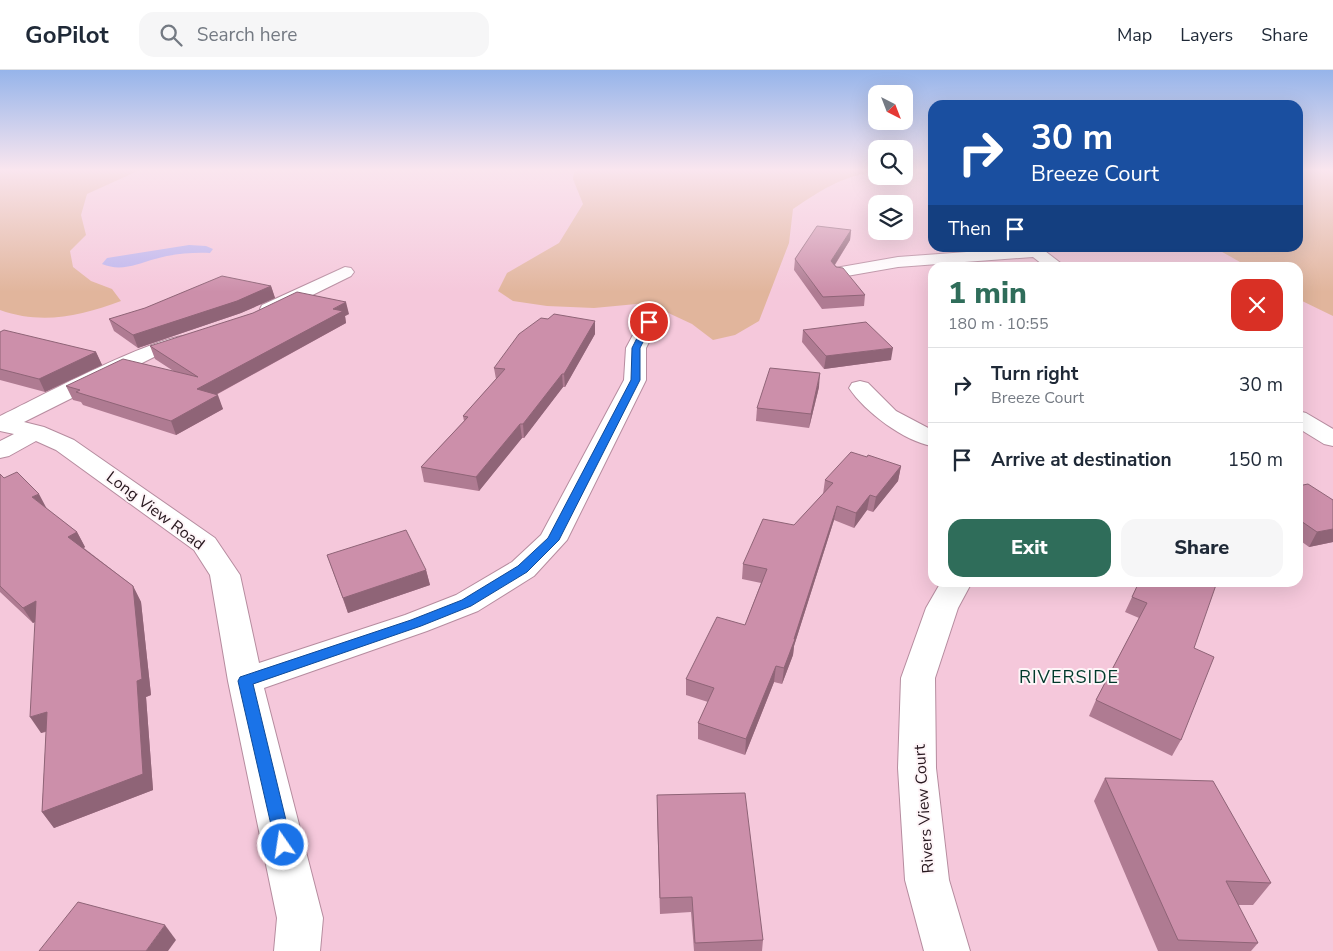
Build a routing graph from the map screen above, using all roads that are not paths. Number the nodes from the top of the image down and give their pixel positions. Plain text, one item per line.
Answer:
1 (1011, 252) edge
2 (1037, 252) edge
3 (1051, 262) edge
4 (345, 272) dead end
5 (841, 272) edge
6 (250, 319) edge
7 (649, 322) dead end
8 (202, 335) edge
9 (860, 388) dead end
10 (1303, 421) edge
11 (1, 432) edge
12 (928, 437) edge
13 (1333, 439) edge
14 (954, 587) edge
15 (245, 681) junction
16 (297, 951) edge
17 (947, 951) edge

1 - 5 street
2 - 3 street
4 - 6 street
7 - 15 street
8 - 11 street
9 - 12 street
10 - 13 street
11 - 15 street, Long View Road
14 - 17 street, Rivers View Court
15 - 16 street, Long View Road

